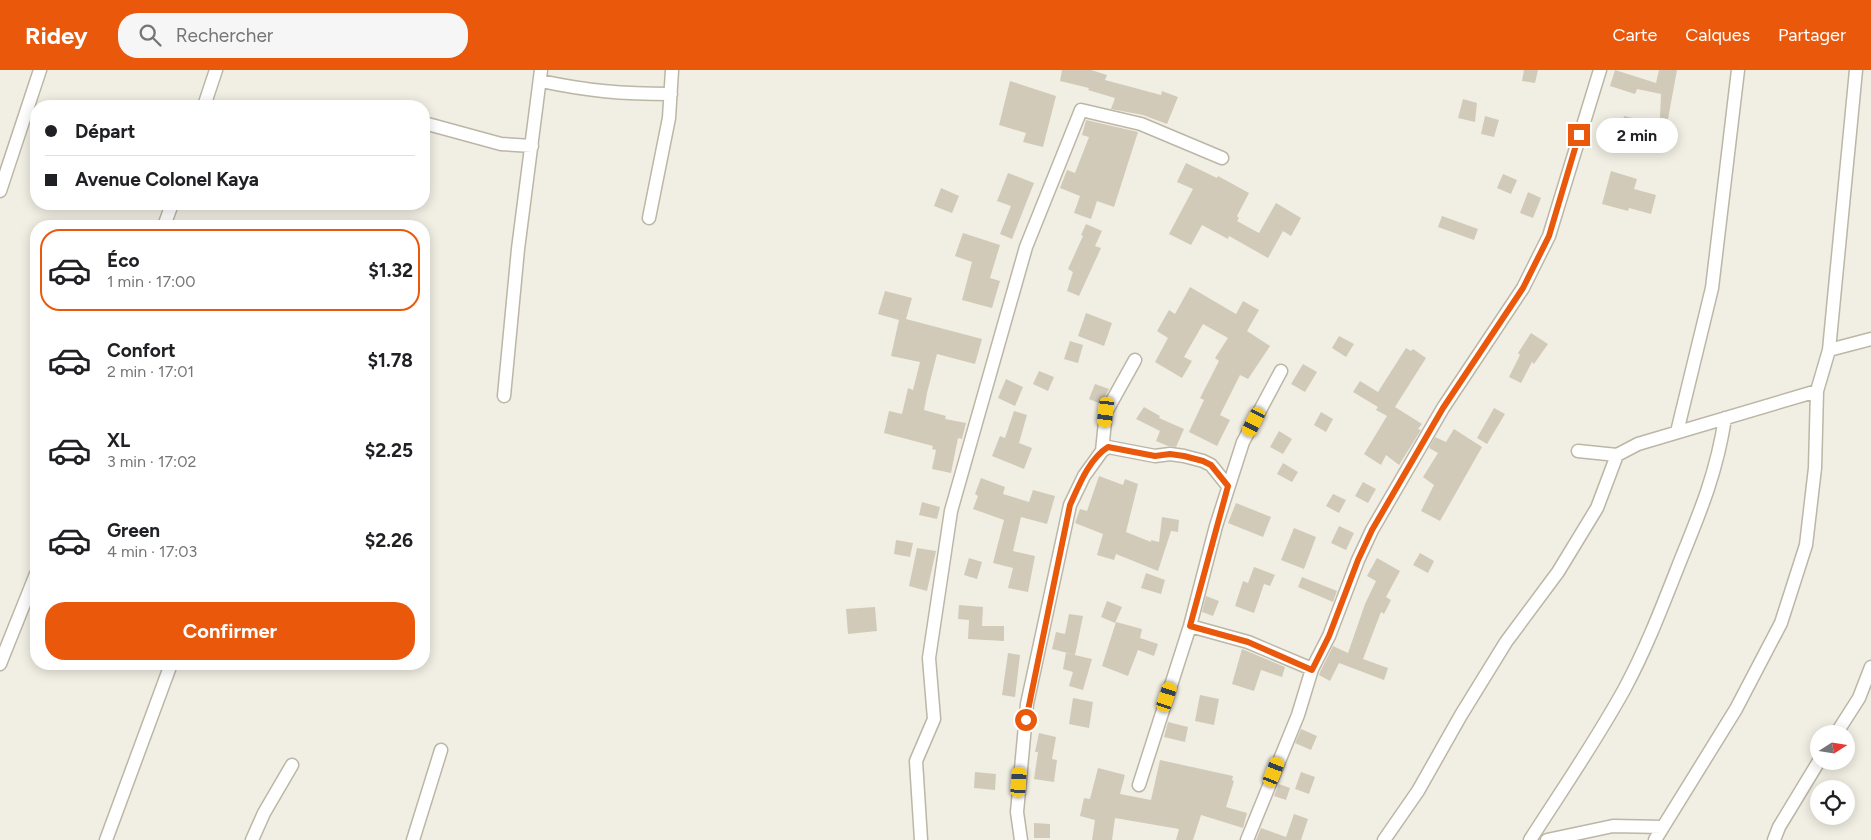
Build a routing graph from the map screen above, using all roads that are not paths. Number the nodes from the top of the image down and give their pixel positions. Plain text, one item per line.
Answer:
1 (40, 70) edge
2 (216, 70) edge
3 (672, 70) edge
4 (1600, 70) edge
5 (1738, 70) edge
6 (1856, 70) edge
7 (541, 76) edge
8 (671, 94) junction
9 (30, 100) edge
10 (30, 100) edge
11 (206, 100) edge
12 (430, 124) edge
13 (532, 146) junction
14 (1222, 158) dead end
15 (0, 191) edge
16 (649, 218) dead end
17 (1871, 339) edge
18 (1829, 350) junction
19 (1135, 360) dead end
20 (1281, 371) dead end
21 (1817, 391) junction
22 (504, 396) dead end
23 (1725, 418) junction
24 (1677, 432) junction
25 (1102, 451) junction
26 (1578, 452) dead end
27 (1617, 455) junction
28 (1228, 486) junction
29 (30, 589) edge
30 (1190, 626) junction
31 (0, 664) edge
32 (1871, 667) edge
33 (169, 670) edge
34 (1312, 670) junction
35 (1842, 725) edge
36 (441, 750) dead end
37 (292, 765) dead end
38 (1813, 770) edge
39 (1139, 785) dead end
40 (1662, 827) junction
41 (106, 840) edge
42 (252, 840) edge
43 (412, 840) edge
44 (921, 840) edge
45 (1021, 840) edge
46 (1247, 840) edge
47 (1384, 840) edge
48 (1530, 840) edge
49 (1547, 840) edge
50 (1655, 840) edge
51 (1774, 840) edge

1 - 9 street
2 - 11 street
3 - 8 street
4 - 34 street
5 - 24 street
6 - 18 street
7 - 8 street
7 - 13 street
8 - 16 street
10 - 15 street
12 - 13 street
13 - 22 street
14 - 44 street
17 - 18 street
18 - 21 street
19 - 25 street
20 - 28 street
21 - 23 street
21 - 40 street
23 - 24 street
23 - 48 street
24 - 27 street
25 - 28 street
25 - 45 street
26 - 27 street
27 - 47 street
28 - 30 street
29 - 31 street
30 - 34 street
30 - 39 street
32 - 35 street
33 - 41 street
34 - 46 street
36 - 43 street
37 - 42 street
38 - 51 street
40 - 49 street
40 - 50 street

